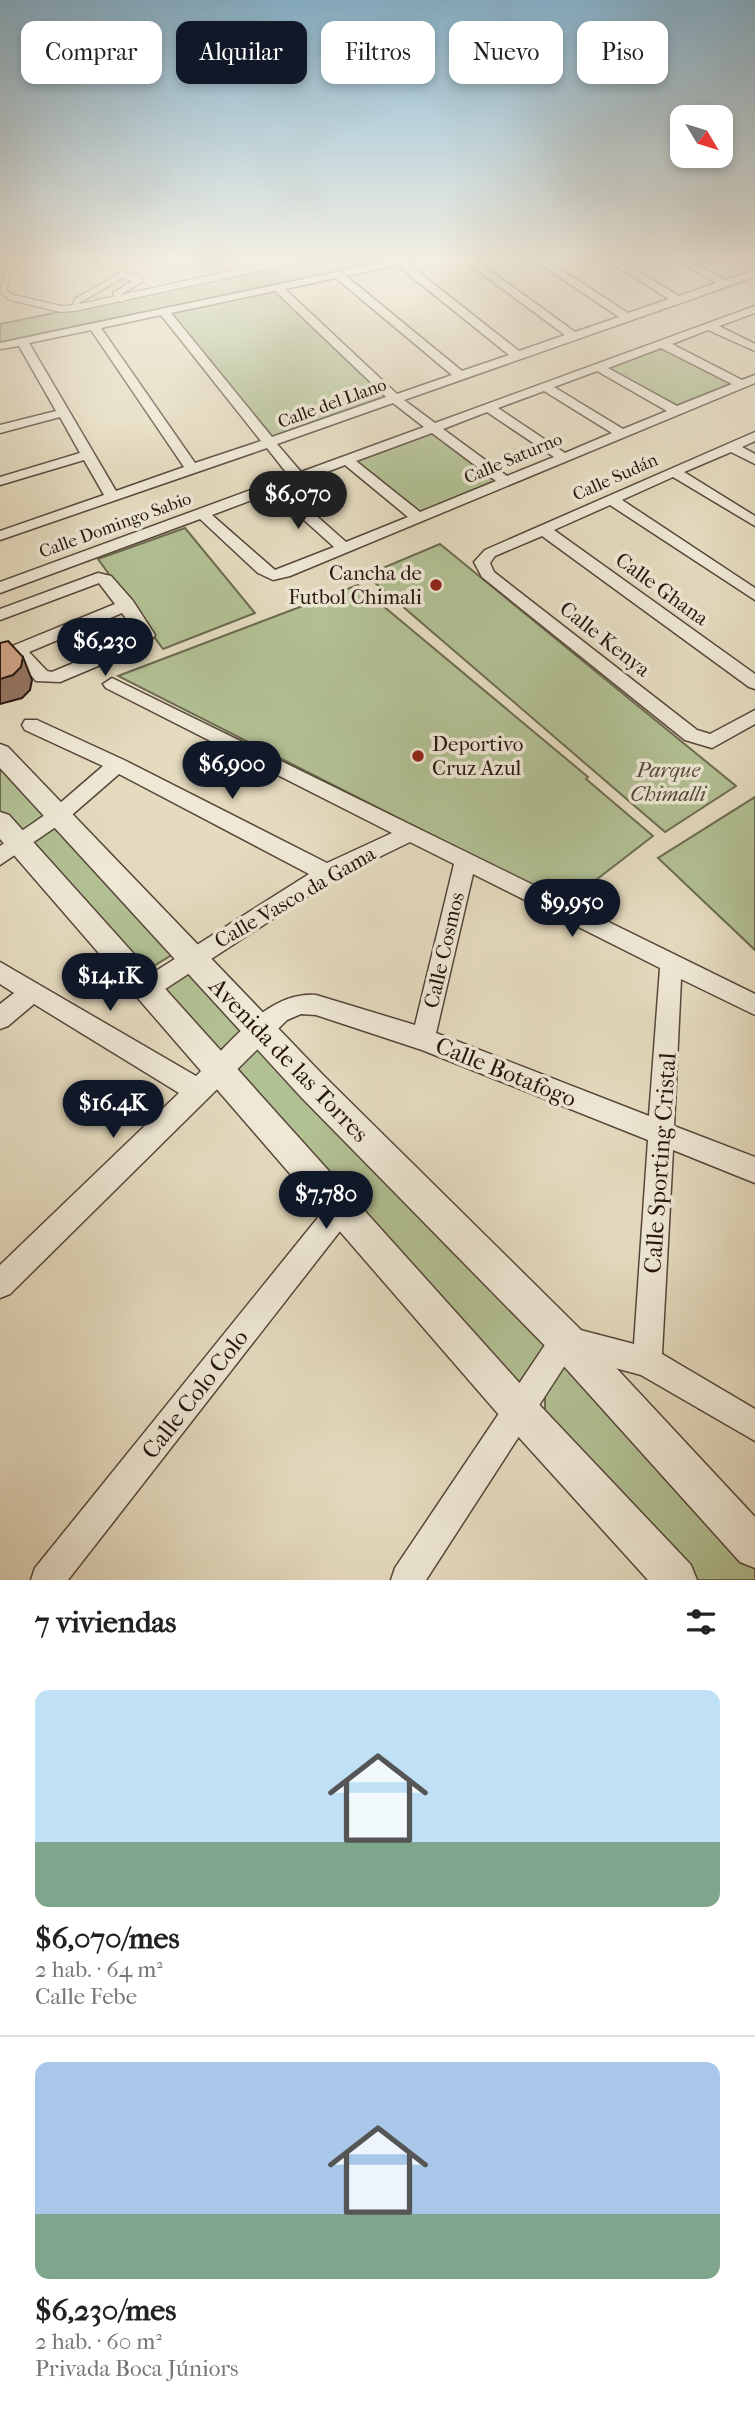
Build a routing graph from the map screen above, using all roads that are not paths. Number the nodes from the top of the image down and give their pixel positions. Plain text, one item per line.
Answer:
1 (62, 333) edge
2 (99, 333) edge
3 (181, 333) edge
4 (325, 333) edge
5 (408, 333) edge
6 (489, 333) edge
7 (568, 333) edge
8 (586, 333) edge
9 (690, 333) edge
10 (723, 333) edge
11 (574, 337) junction
12 (22, 341) junction
13 (662, 343) junction
14 (0, 345) edge
15 (755, 348) edge
16 (518, 356) junction
17 (598, 367) junction
18 (461, 376) junction
19 (748, 382) edge
20 (545, 387) junction
21 (395, 399) junction
22 (489, 408) junction
23 (678, 412) junction
24 (62, 413) junction
25 (0, 429) edge
26 (433, 429) junction
27 (622, 434) junction
28 (755, 436) edge
29 (271, 444) junction
30 (732, 447) junction
31 (87, 455) junction
32 (564, 458) junction
33 (755, 460) edge
34 (348, 461) junction
35 (193, 470) junction
36 (674, 472) junction
37 (299, 479) junction
38 (0, 481) edge
39 (506, 482) junction
40 (276, 487) junction
41 (112, 497) junction
42 (612, 500) junction
43 (202, 513) junction
44 (419, 518) junction
45 (755, 522) edge
46 (544, 530) junction
47 (0, 536) edge
48 (344, 549) junction
49 (490, 553) joint
50 (0, 588) edge
51 (755, 595) edge
52 (127, 605) junction
53 (0, 615) edge
54 (18, 650) junction
55 (0, 657) edge
56 (755, 683) edge
57 (111, 684) dead end
58 (755, 716) edge
59 (31, 725) dead end
60 (720, 738) joint
61 (0, 753) edge
62 (117, 765) junction
63 (59, 815) junction
64 (409, 834) junction
65 (6, 841) edge
66 (464, 862) junction
67 (327, 873) junction
68 (191, 958) junction
69 (671, 965) junction
70 (0, 972) edge
71 (148, 988) junction
72 (31, 993) junction
73 (755, 1004) edge
74 (0, 1018) edge
75 (260, 1031) junction
76 (423, 1039) junction
77 (208, 1080) junction
78 (663, 1135) junction
79 (755, 1170) edge
80 (342, 1208) junction
81 (0, 1284) edge
82 (565, 1340) junction
83 (647, 1362) junction
84 (519, 1410) junction
85 (755, 1426) edge
86 (755, 1547) edge
87 (47, 1580) edge
88 (407, 1580) edge
89 (676, 1580) edge

1 - 12 street
2 - 35 street
3 - 29 street
4 - 21 street
5 - 18 street
6 - 16 street
7 - 11 street
8 - 11 street, Calle del Llano
9 - 13 street, Calle Domingo Sabio
10 - 15 street
11 - 16 street, Calle del Llano
12 - 14 street
12 - 24 street
13 - 17 street, Calle Domingo Sabio
13 - 19 street
16 - 18 street, Calle del Llano
17 - 20 street, Calle Domingo Sabio
17 - 23 street
18 - 21 street, Calle del Llano
19 - 23 street, Calle Saturno
20 - 22 street, Calle Domingo Sabio
20 - 27 street
21 - 26 street
21 - 29 street, Calle del Llano
22 - 26 street, Calle Domingo Sabio
22 - 32 street
23 - 27 street, Calle Saturno
24 - 25 street
24 - 31 street
26 - 34 street, Calle Domingo Sabio
26 - 39 street
27 - 32 street, Calle Saturno
28 - 30 street, Calle Sudán
29 - 35 street, Calle del Llano
29 - 37 street
30 - 33 street
30 - 36 street, Calle Sudán
31 - 38 street
31 - 41 street
32 - 39 street, Calle Saturno
34 - 37 street, Calle Domingo Sabio
34 - 44 street
35 - 41 street, Calle del Llano
36 - 42 street, Calle Sudán
36 - 45 street
37 - 40 street, Calle Domingo Sabio
39 - 44 street, Calle Saturno
40 - 43 street, Calle Domingo Sabio
40 - 48 street
41 - 47 street, Calle del Llano
42 - 46 street, Calle Sudán
42 - 51 street
43 - 48 street, Calle Saturno
43 - 50 street, Calle Domingo Sabio
44 - 48 street, Calle Saturno
46 - 49 street, Calle Sudán
46 - 56 street, Calle Ghana
49 - 60 street, Calle Kenya
52 - 53 street
52 - 54 street
52 - 54 street
54 - 55 street
57 - 64 street
58 - 60 street
59 - 62 street
61 - 63 street, Avenida de las Torres
62 - 63 street
62 - 67 street
63 - 65 street
63 - 68 street, Avenida de las Torres
64 - 66 street
64 - 67 street, Calle Vasco da Gama
65 - 71 street
66 - 69 street
66 - 76 street, Calle Cosmos
67 - 68 street, Calle Vasco da Gama
68 - 71 street, Calle Vasco da Gama
68 - 75 street, Avenida de las Torres
69 - 73 street
69 - 78 street, Calle Sporting Cristal
70 - 72 street
71 - 77 street
72 - 74 street
72 - 77 street
75 - 76 street, Calle Botafogo
75 - 77 street, Calle Botafogo
75 - 82 street, Avenida de las Torres
76 - 78 street, Calle Botafogo
77 - 80 street
77 - 81 street, Calle Botafogo
78 - 79 street, Calle Botafogo
78 - 83 street, Calle Sporting Cristal
80 - 84 street
80 - 87 street, Calle Colo Colo
82 - 83 street
82 - 84 street
82 - 86 street, Avenida de las Torres
83 - 85 street
84 - 88 street
84 - 89 street

